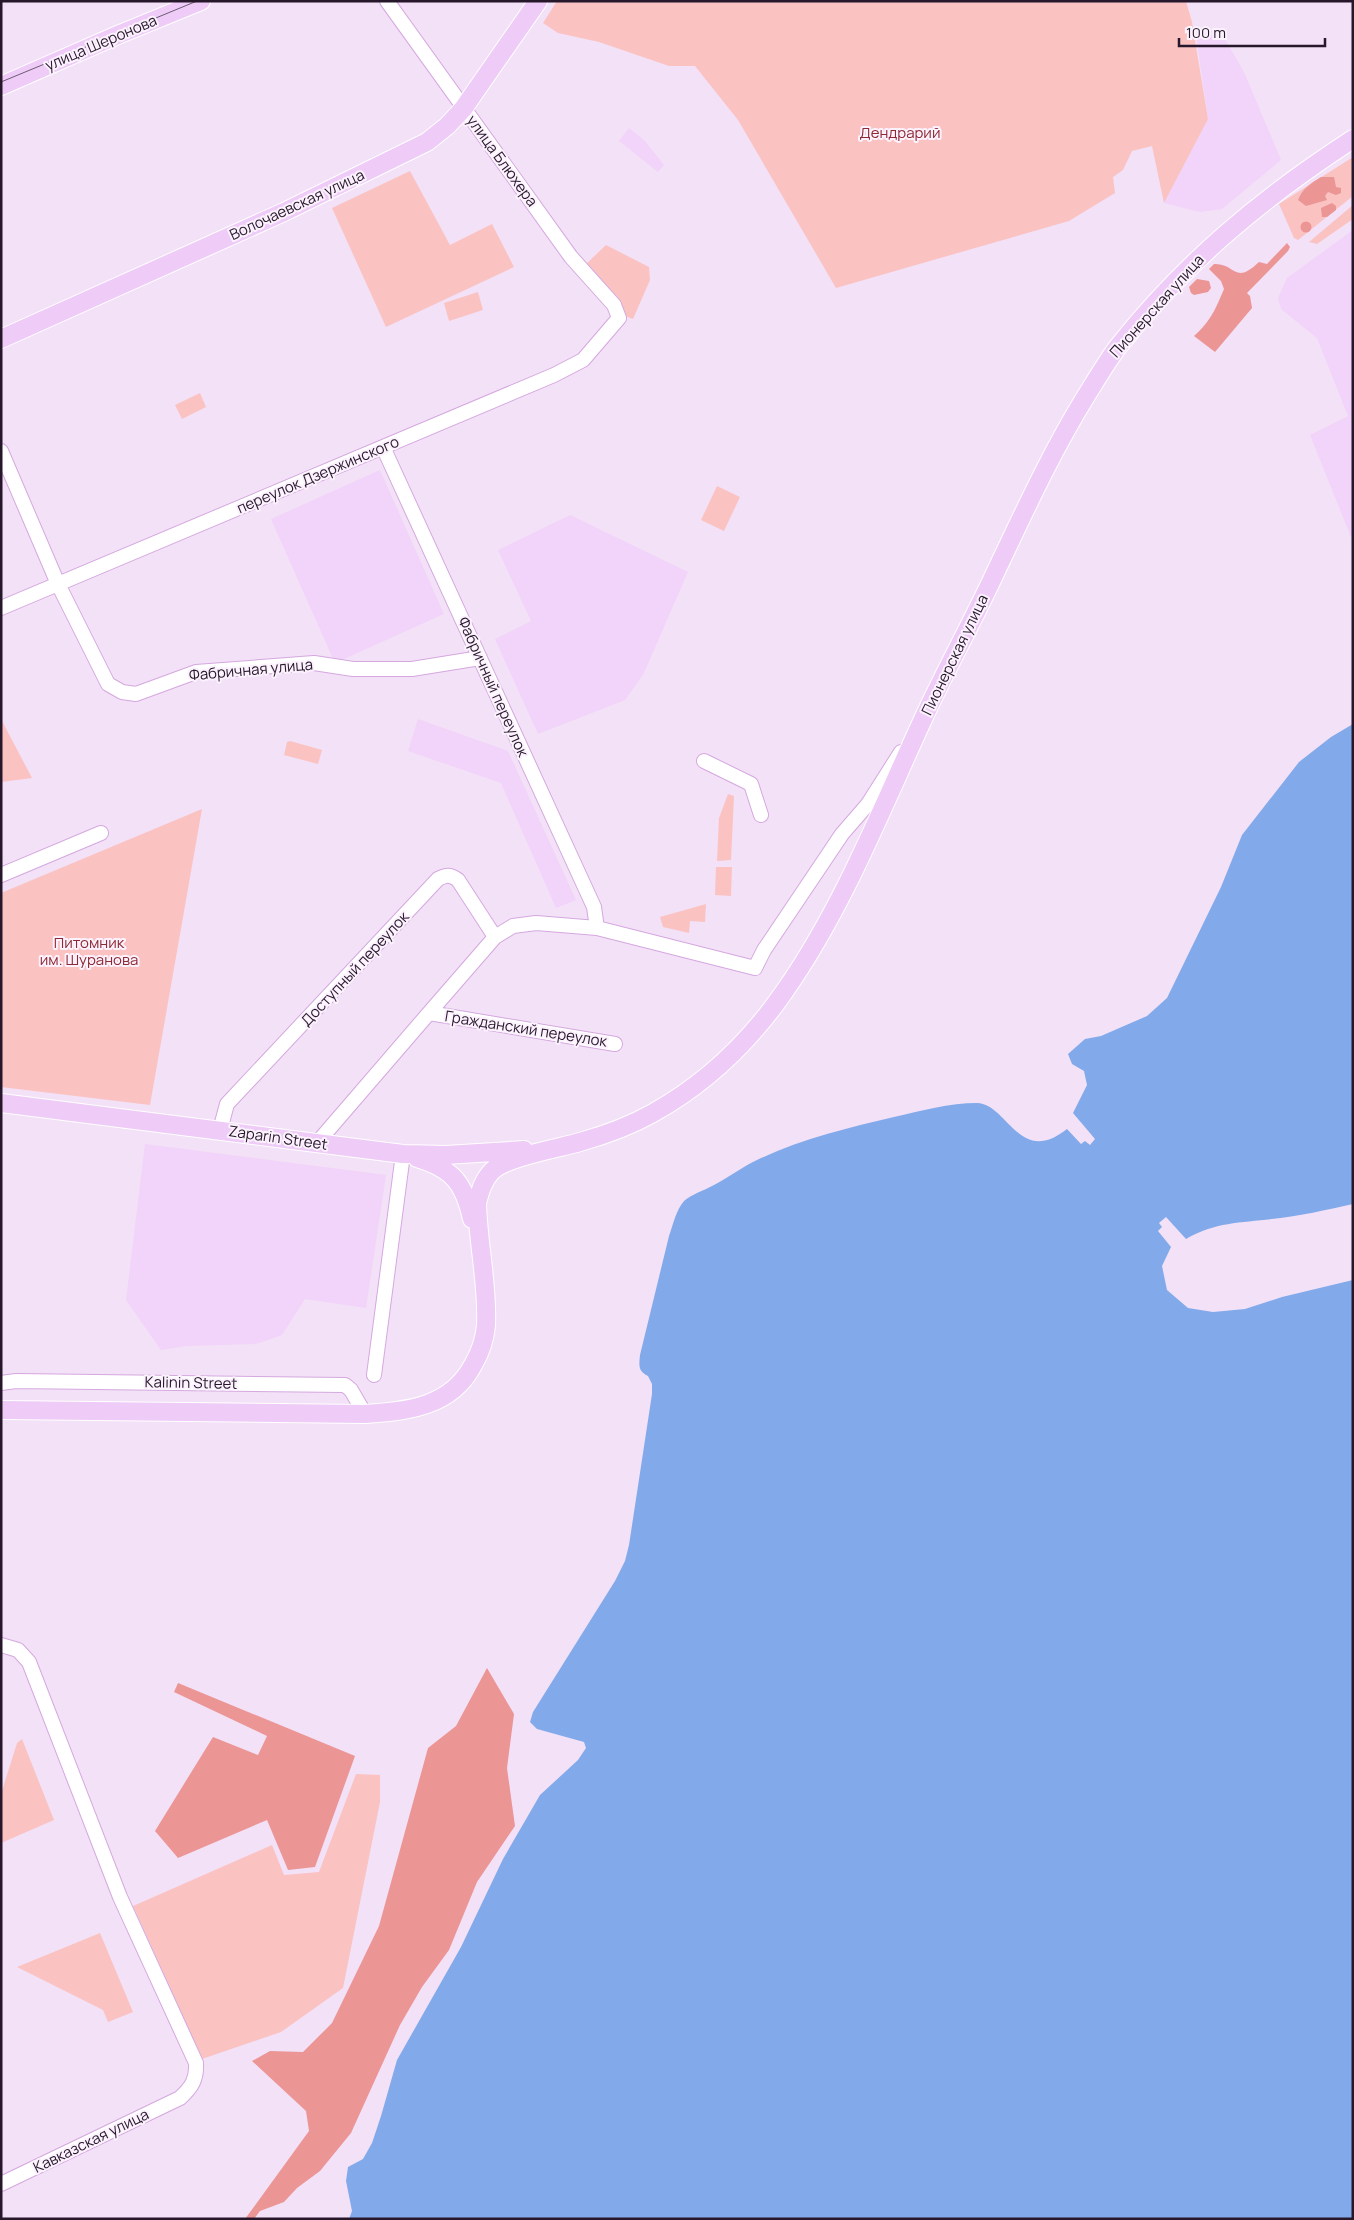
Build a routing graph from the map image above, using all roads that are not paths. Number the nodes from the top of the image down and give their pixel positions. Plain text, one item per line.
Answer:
1 (201, 1) edge
2 (387, 1) edge
3 (538, 1) edge
4 (1, 86) edge
5 (463, 109) junction
6 (1353, 139) edge
7 (619, 318) joint
8 (1, 339) edge
9 (383, 447) junction
10 (1, 451) edge
11 (4, 467) edge
12 (58, 584) junction
13 (1, 608) edge
14 (480, 658) junction
15 (925, 716) junction
16 (704, 762) dead end
17 (761, 815) dead end
18 (101, 833) dead end
19 (1, 875) edge
20 (597, 928) junction
21 (495, 937) junction
22 (429, 1013) junction
23 (615, 1044) dead end
24 (1, 1103) edge
25 (220, 1130) junction
26 (317, 1143) junction
27 (555, 1148) junction
28 (403, 1154) junction
29 (481, 1259) junction
30 (374, 1375) dead end
31 (1, 1383) edge
32 (1, 1410) edge
33 (365, 1414) junction
34 (1, 1645) edge
35 (1, 2184) edge

1 - 4 main road, улица Шеронова
2 - 5 street, улица Блюхера
3 - 5 main road, Волочаевская улица
5 - 7 street, улица Блюхера
5 - 8 main road, Волочаевская улица
6 - 15 main road, Пионерская улица
7 - 9 street, переулок Дзержинского
9 - 12 street, переулок Дзержинского
9 - 14 street, Фабричный переулок
10 - 11 street, Фабричная улица
11 - 12 street, Фабричная улица
12 - 13 street, переулок Дзержинского
12 - 14 street, Фабричная улица
14 - 20 street, Фабричный переулок
15 - 20 street
15 - 27 main road, Пионерская улица
16 - 17 street
18 - 19 street
20 - 21 street
21 - 22 street
21 - 25 street, Доступный переулок
22 - 23 street, Гражданский переулок
22 - 26 street, Гражданский переулок
24 - 25 main road, Zaparin Street
25 - 26 main road, Zaparin Street
26 - 28 main road, Zaparin Street
27 - 28 main road, Zaparin Street
27 - 29 main road
28 - 29 main road
28 - 30 street
29 - 33 main road, Kalinin Street
31 - 33 street, Kalinin Street
32 - 33 main road, Kalinin Street
34 - 35 street, Кавказская улица

